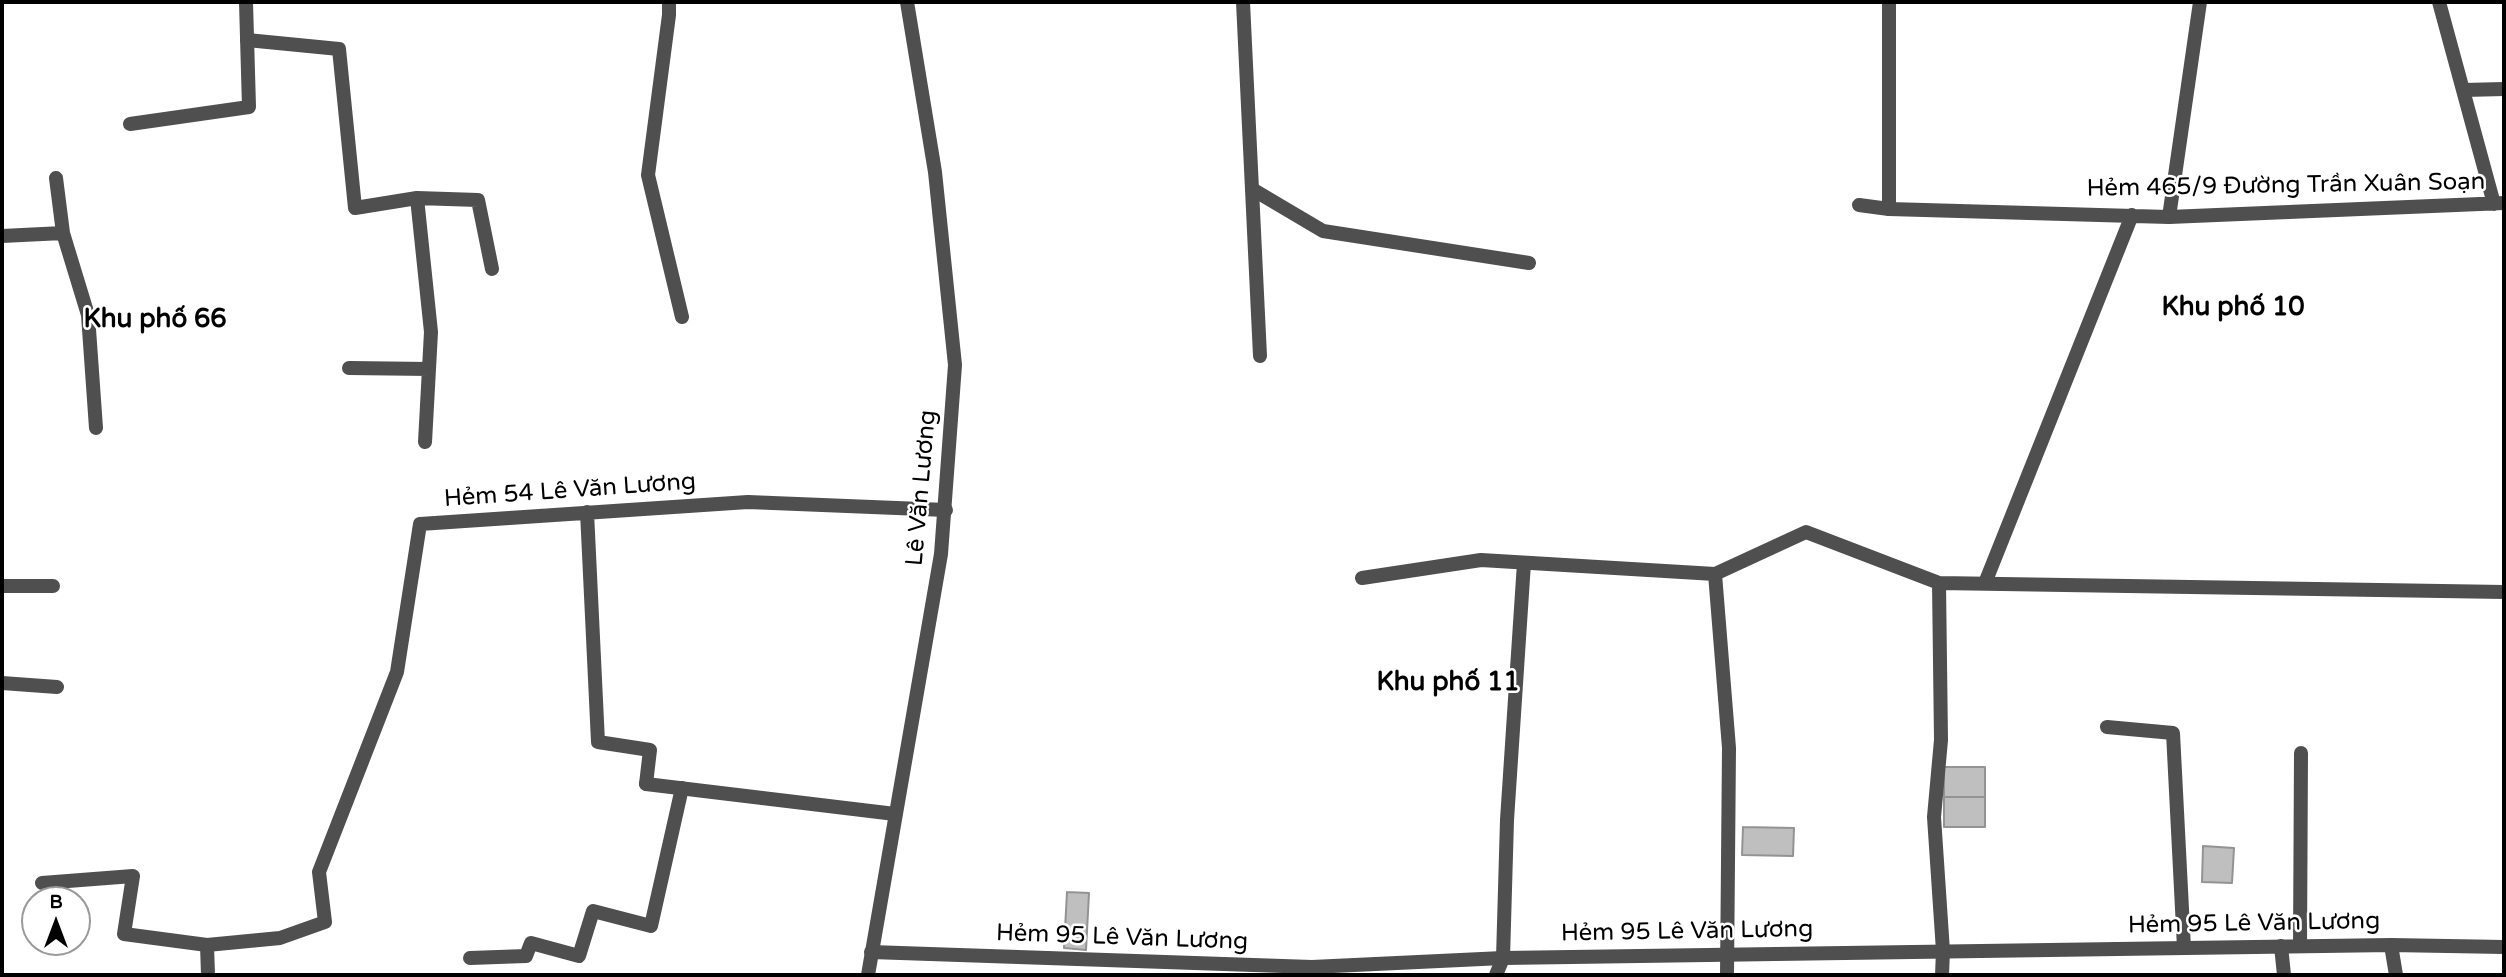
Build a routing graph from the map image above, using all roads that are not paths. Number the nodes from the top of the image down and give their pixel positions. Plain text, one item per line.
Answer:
1 (246, 2) edge
2 (669, 2) edge
3 (907, 2) edge
4 (1243, 2) edge
5 (1889, 2) edge
6 (2200, 2) edge
7 (2439, 2) edge
8 (247, 40) junction
9 (2504, 89) edge
10 (2464, 90) junction
11 (130, 124) dead end
12 (56, 178) dead end
13 (1252, 189) junction
14 (417, 198) junction
15 (2499, 203) edge
16 (1859, 205) dead end
17 (1889, 209) junction
18 (2132, 215) junction
19 (2169, 217) junction
20 (63, 233) junction
21 (2, 236) edge
22 (1529, 263) dead end
23 (492, 269) dead end
24 (682, 317) dead end
25 (1260, 356) dead end
26 (349, 368) dead end
27 (429, 369) junction
28 (96, 429) dead end
29 (425, 442) dead end
30 (946, 510) junction
31 (587, 512) junction
32 (1524, 563) junction
33 (1715, 574) junction
34 (1362, 578) dead end
35 (1939, 583) junction
36 (1985, 583) junction
37 (2, 586) edge
38 (53, 586) dead end
39 (2504, 592) edge
40 (2, 683) edge
41 (57, 687) dead end
42 (2107, 727) dead end
43 (2301, 753) dead end
44 (682, 788) junction
45 (895, 814) junction
46 (42, 883) dead end
47 (207, 945) junction
48 (2391, 945) junction
49 (2281, 946) junction
50 (2300, 946) junction
51 (2504, 947) edge
52 (2184, 948) junction
53 (1943, 951) junction
54 (871, 952) junction
55 (1728, 955) junction
56 (470, 958) dead end
57 (1503, 958) junction
58 (1312, 971) edge
59 (208, 975) edge
60 (867, 975) edge
61 (1496, 975) edge
62 (1727, 975) edge
63 (1942, 975) edge
64 (2284, 975) edge
65 (2396, 975) edge

1 - 8 street
2 - 24 street
3 - 30 street, Lê Văn Lương
4 - 13 street
5 - 17 street
6 - 19 street
7 - 10 street
8 - 11 street
8 - 14 street
9 - 10 street
10 - 15 street
12 - 20 street
13 - 22 street
13 - 25 street
14 - 23 street
14 - 27 street
15 - 19 street, Hẻm 465/9 Đường Trần Xuân Soạn
16 - 17 street, Hẻm 465/9 Đường Trần Xuân Soạn
17 - 18 street, Hẻm 465/9 Đường Trần Xuân Soạn
18 - 19 street, Hẻm 465/9 Đường Trần Xuân Soạn
18 - 36 street
20 - 21 street
20 - 28 street
26 - 27 street
27 - 29 street
30 - 31 street, Hẻm 54 Lê Văn Lương
30 - 45 street, Lê Văn Lương
31 - 44 street
31 - 47 street, Hẻm 54 Lê Văn Lương
32 - 33 street
32 - 34 street
32 - 57 street
33 - 35 street
33 - 55 street
35 - 36 street
35 - 53 street
36 - 39 street
37 - 38 street
40 - 41 street
42 - 52 street
43 - 50 street
44 - 45 street
44 - 56 street
45 - 54 street, Lê Văn Lương
46 - 47 street, Hẻm 54 Lê Văn Lương
47 - 59 street
48 - 50 street, Hẻm 95 Lê Văn Lương
48 - 51 street, Hẻm 95 Lê Văn Lương
48 - 65 street
49 - 50 street, Hẻm 95 Lê Văn Lương
49 - 52 street, Hẻm 95 Lê Văn Lương
49 - 64 street
52 - 53 street, Hẻm 95 Lê Văn Lương
53 - 55 street, Hẻm 95 Lê Văn Lương
53 - 63 street
54 - 58 street, Hẻm 95 Lê Văn Lương
54 - 60 street, Lê Văn Lương
55 - 57 street, Hẻm 95 Lê Văn Lương
55 - 62 street
57 - 58 street, Hẻm 95 Lê Văn Lương
57 - 61 street

